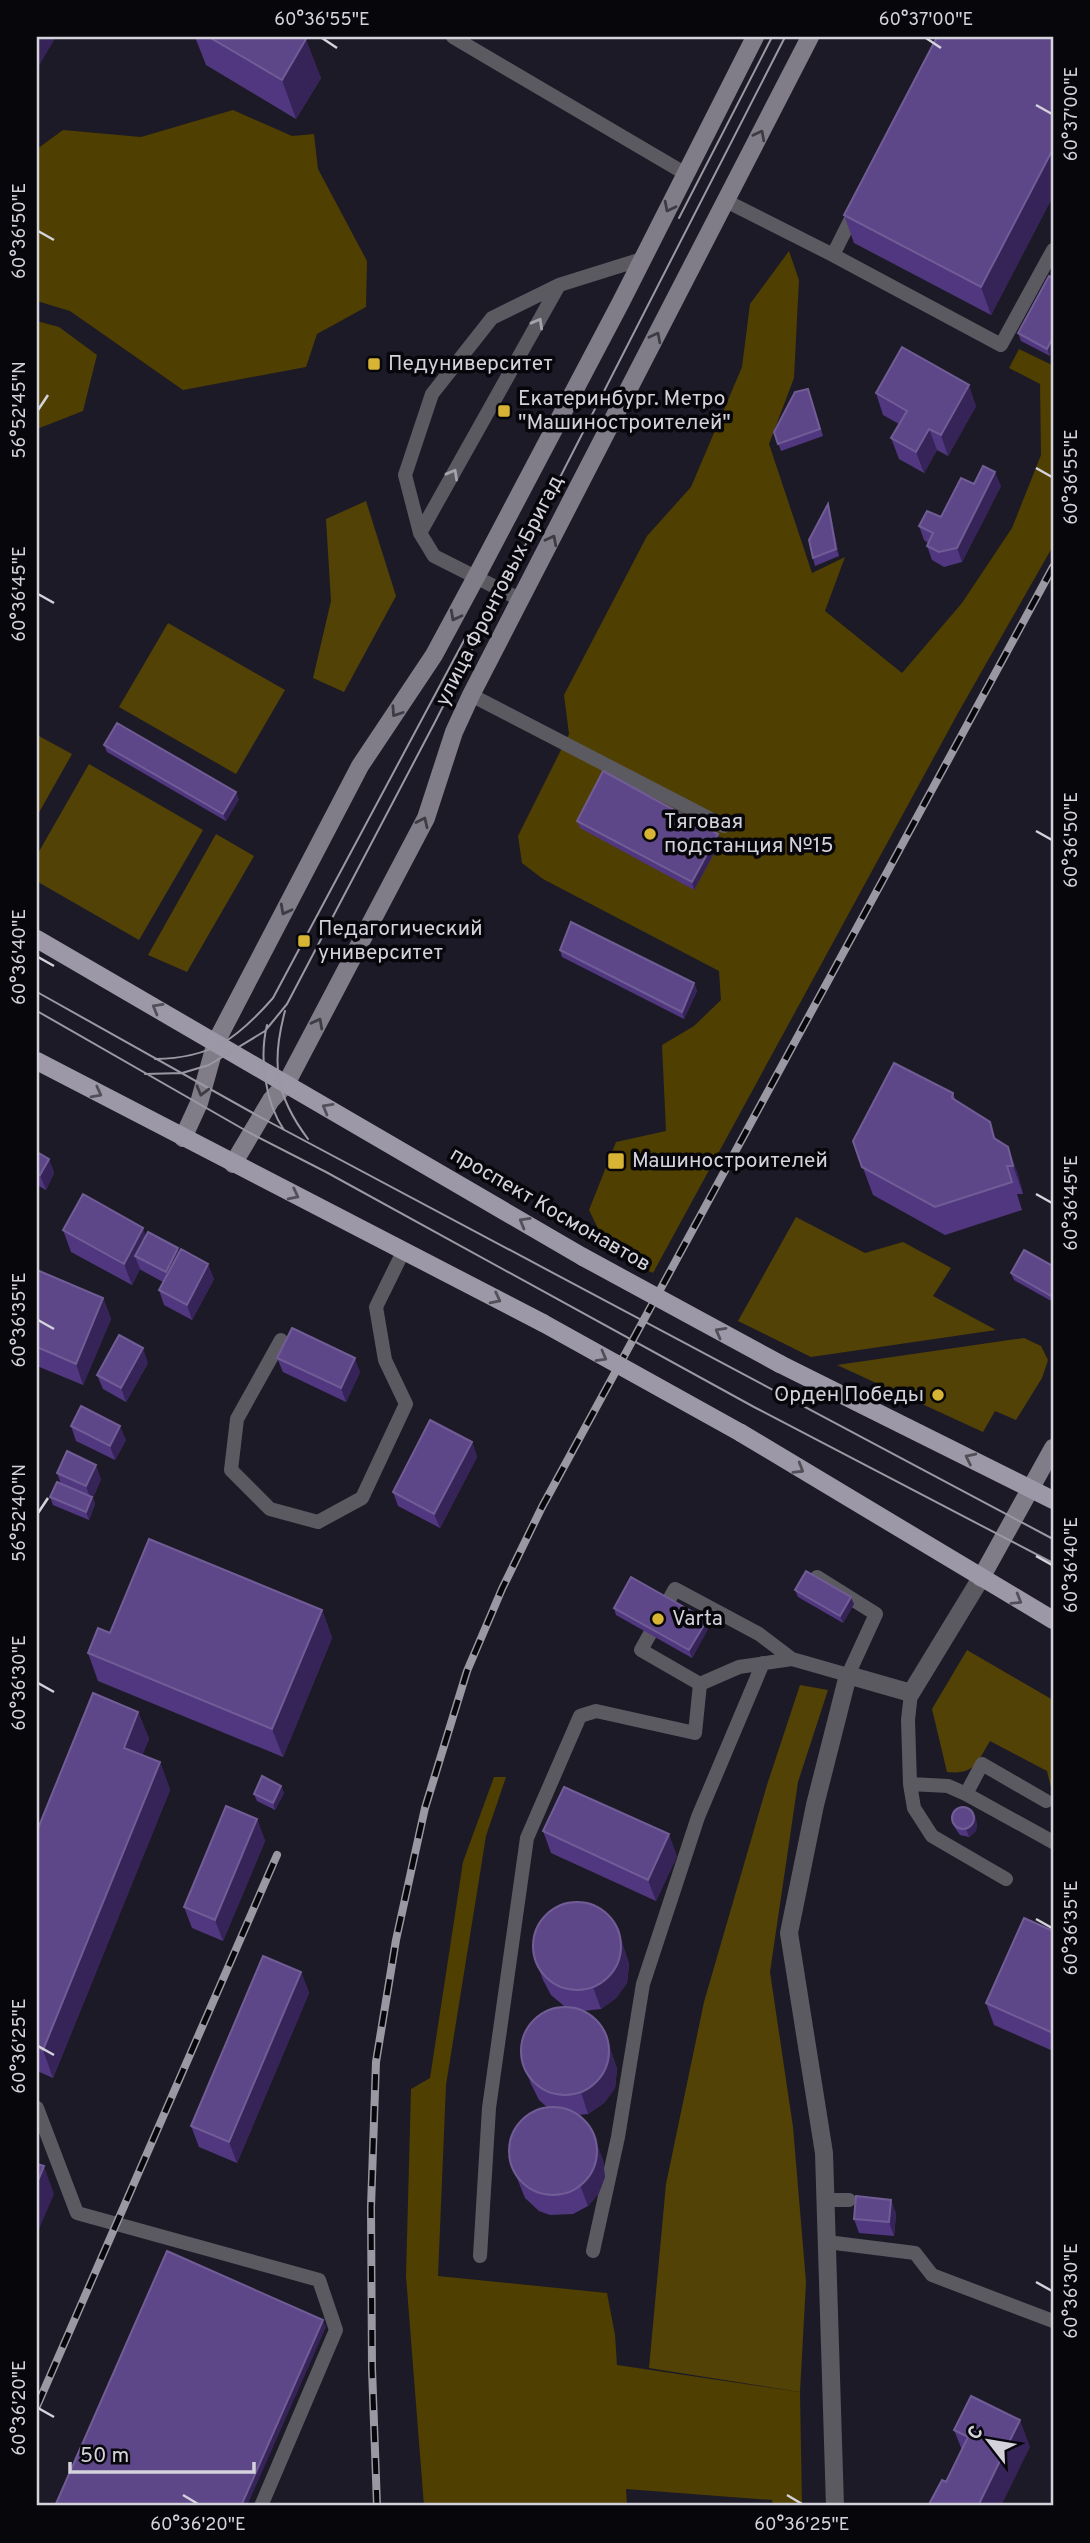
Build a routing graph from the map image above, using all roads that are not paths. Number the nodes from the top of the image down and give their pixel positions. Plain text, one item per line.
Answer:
1 (453, 37) edge
2 (755, 37) edge
3 (810, 37) edge
4 (686, 174) junction
5 (864, 194) edge
6 (726, 201) junction
7 (1053, 250) edge
8 (833, 255) junction
9 (642, 259) junction
10 (559, 285) junction
11 (420, 533) junction
12 (476, 577) junction
13 (521, 600) junction
14 (471, 695) junction
15 (724, 827) dead end
16 (37, 939) edge
17 (216, 1042) junction
18 (37, 1061) edge
19 (286, 1084) junction
20 (183, 1138) junction
21 (233, 1164) junction
22 (403, 1252) junction
23 (281, 1340) dead end
24 (1053, 1448) edge
25 (1031, 1488) junction
26 (1053, 1500) edge
27 (817, 1577) edge
28 (981, 1578) junction
29 (1053, 1620) edge
30 (792, 1658) junction
31 (763, 1663) junction
32 (848, 1675) junction
33 (700, 1684) junction
34 (911, 1693) junction
35 (911, 1784) junction
36 (967, 1794) junction
37 (1046, 1801) dead end
38 (1053, 1842) edge
39 (1006, 1879) dead end
40 (37, 2108) edge
41 (826, 2200) junction
42 (849, 2200) dead end
43 (827, 2242) junction
44 (593, 2251) dead end
45 (480, 2256) dead end
46 (1053, 2321) edge
47 (261, 2506) edge
48 (835, 2506) edge

1 - 4 lane
2 - 4 main road, улица Фронтовых Бригад
6 -> 3 main road, улица Фронтовых Бригад
4 -> 9 main road, улица Фронтовых Бригад
5 - 8 lane
6 - 8 lane
13 -> 6 main road, улица Фронтовых Бригад
7 - 8 lane
9 - 10 lane
9 - 12 main road, улица Фронтовых Бригад
11 -> 10 lane
10 - 11 lane
11 - 12 lane
12 - 13 lane
12 -> 17 main road, улица Фронтовых Бригад
13 - 14 main road, улица Фронтовых Бригад
14 - 15 lane
19 -> 14 main road, улица Фронтовых Бригад
17 -> 16 main road, проспект Космонавтов
17 - 19 main road, проспект Космонавтов
17 -> 20 main road, улица Фронтовых Бригад
18 -> 20 main road
19 - 21 main road, улица Фронтовых Бригад
25 -> 19 main road, проспект Космонавтов, bridge
20 - 21 main road
21 -> 22 main road
22 - 23 lane
22 -> 28 main road, bridge
24 - 25 main road
25 - 26 main road, проспект Космонавтов
25 - 28 main road
27 - 32 lane
28 -> 29 main road
28 - 34 street
30 - 31 lane
30 - 32 lane
30 - 33 lane
31 - 33 lane
31 - 44 lane
32 - 34 street
32 - 41 street
33 - 45 lane
34 - 35 lane
35 - 36 lane
35 - 39 lane
36 - 37 lane
36 - 38 lane
40 - 47 lane
41 - 42 lane
41 - 43 street
43 - 46 lane
43 - 48 street

